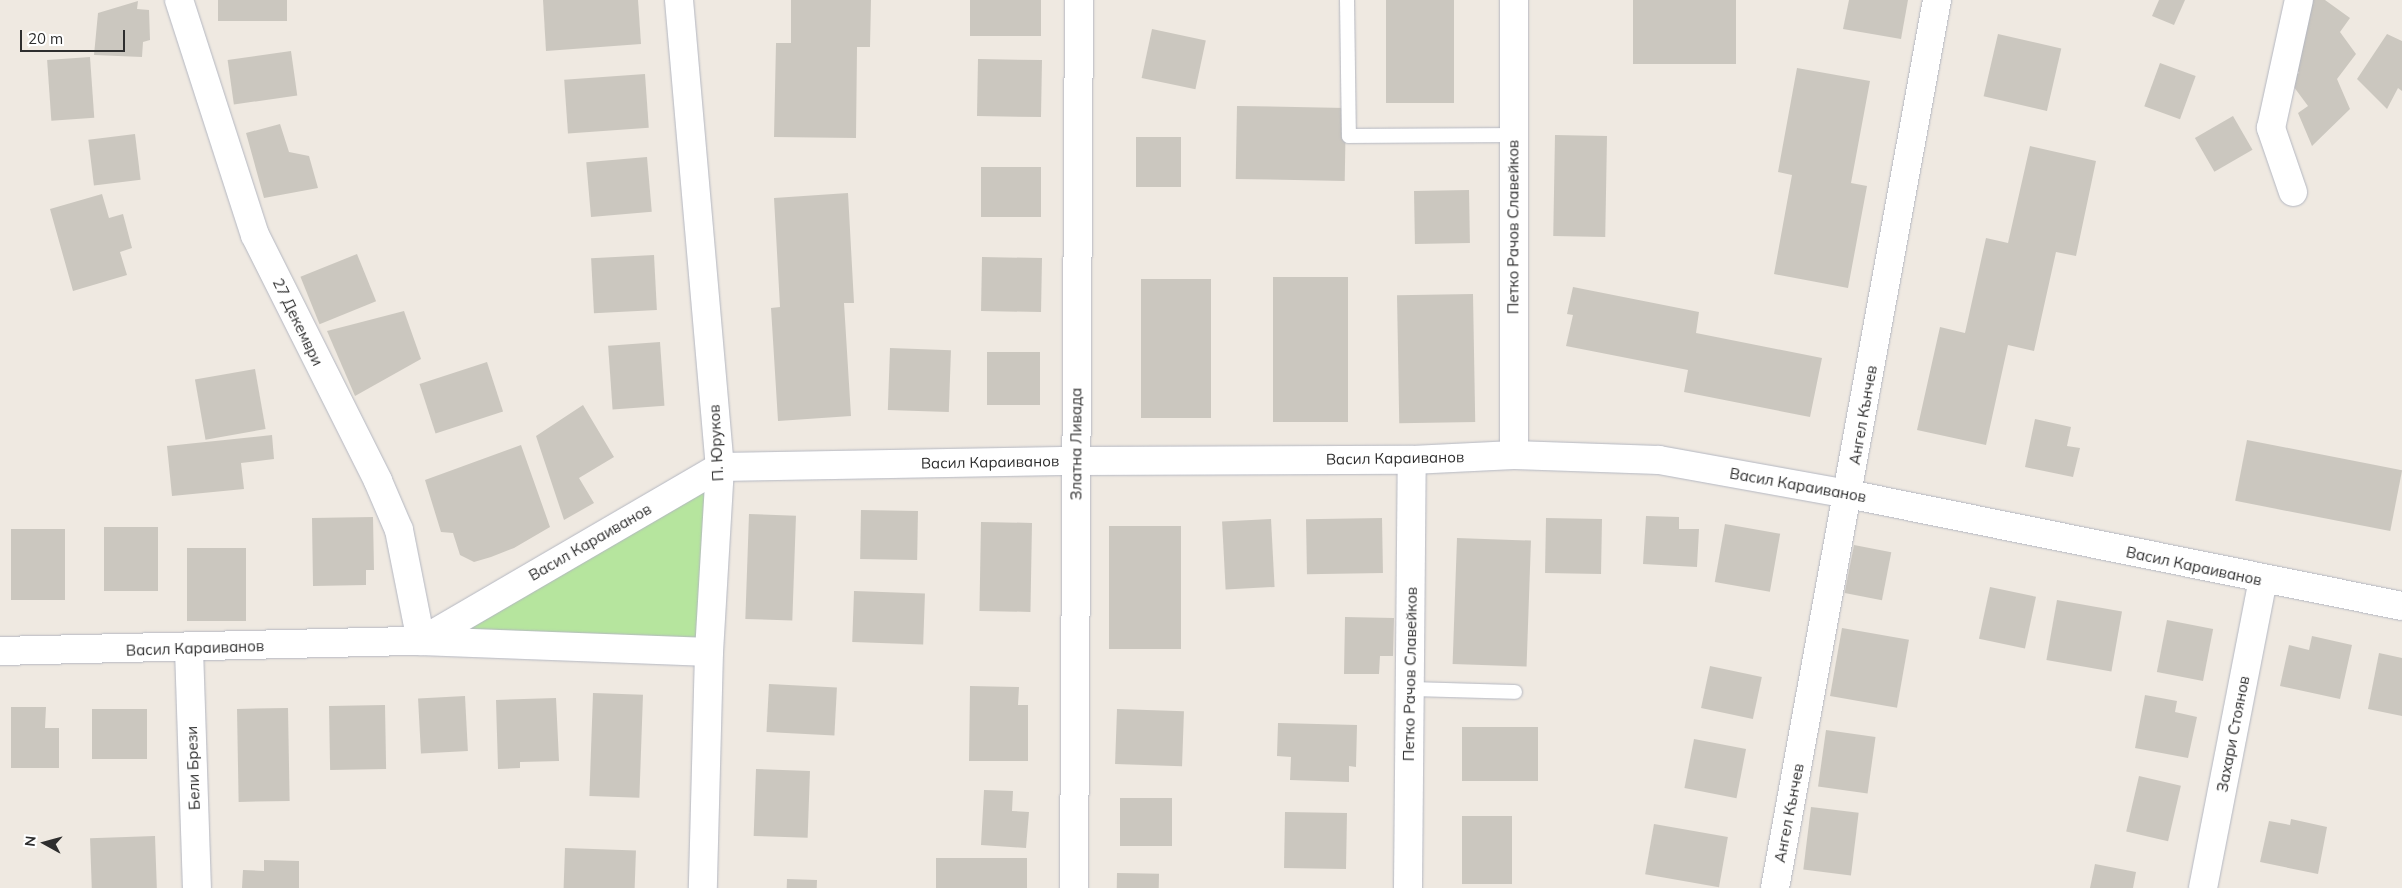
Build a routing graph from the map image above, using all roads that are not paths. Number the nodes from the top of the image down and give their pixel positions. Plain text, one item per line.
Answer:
1 (179, 0) edge
2 (679, 0) edge
3 (1079, 0) edge
4 (1347, 0) edge
5 (1514, 0) edge
6 (1937, 0) edge
7 (2299, 0) edge
8 (1513, 135) junction
9 (2293, 192) dead end
10 (1514, 455) junction
11 (1412, 460) junction
12 (1076, 461) junction
13 (720, 467) junction
14 (1848, 494) junction
15 (2263, 580) junction
16 (2402, 606) edge
17 (421, 641) junction
18 (189, 649) junction
19 (0, 651) edge
20 (709, 652) junction
21 (1410, 689) junction
22 (1515, 692) dead end
23 (197, 888) edge
24 (703, 888) edge
25 (1074, 888) edge
26 (1408, 888) edge
27 (1775, 888) edge
28 (2203, 888) edge

1 - 17 street, 27 Декември
2 - 13 street, П. Юруков
3 - 12 street, Златна Ливада
4 - 8 lane
5 - 8 street, Петко Рачов Славейков
6 - 14 street, Ангел Кънчев
7 - 9 street
8 - 10 street, Петко Рачов Славейков
10 - 11 street, Васил Караиванов
10 - 14 street, Васил Караиванов
11 - 12 street, Васил Караиванов
11 - 21 street, Петко Рачов Славейков
12 - 13 street, Васил Караиванов
12 - 25 street, Златна Ливада
13 - 17 street, Васил Караиванов
13 - 20 street, П. Юруков
14 - 15 street, Васил Караиванов
14 - 27 street, Ангел Кънчев
15 - 16 street, Васил Караиванов
15 - 28 street, Захари Стоянов
17 - 18 street, Васил Караиванов
17 - 20 street, Васил Караиванов
18 - 19 street, Васил Караиванов
18 - 23 street, Бели Брези
20 - 24 street, П. Юруков
21 - 22 lane
21 - 26 street, Петко Рачов Славейков

